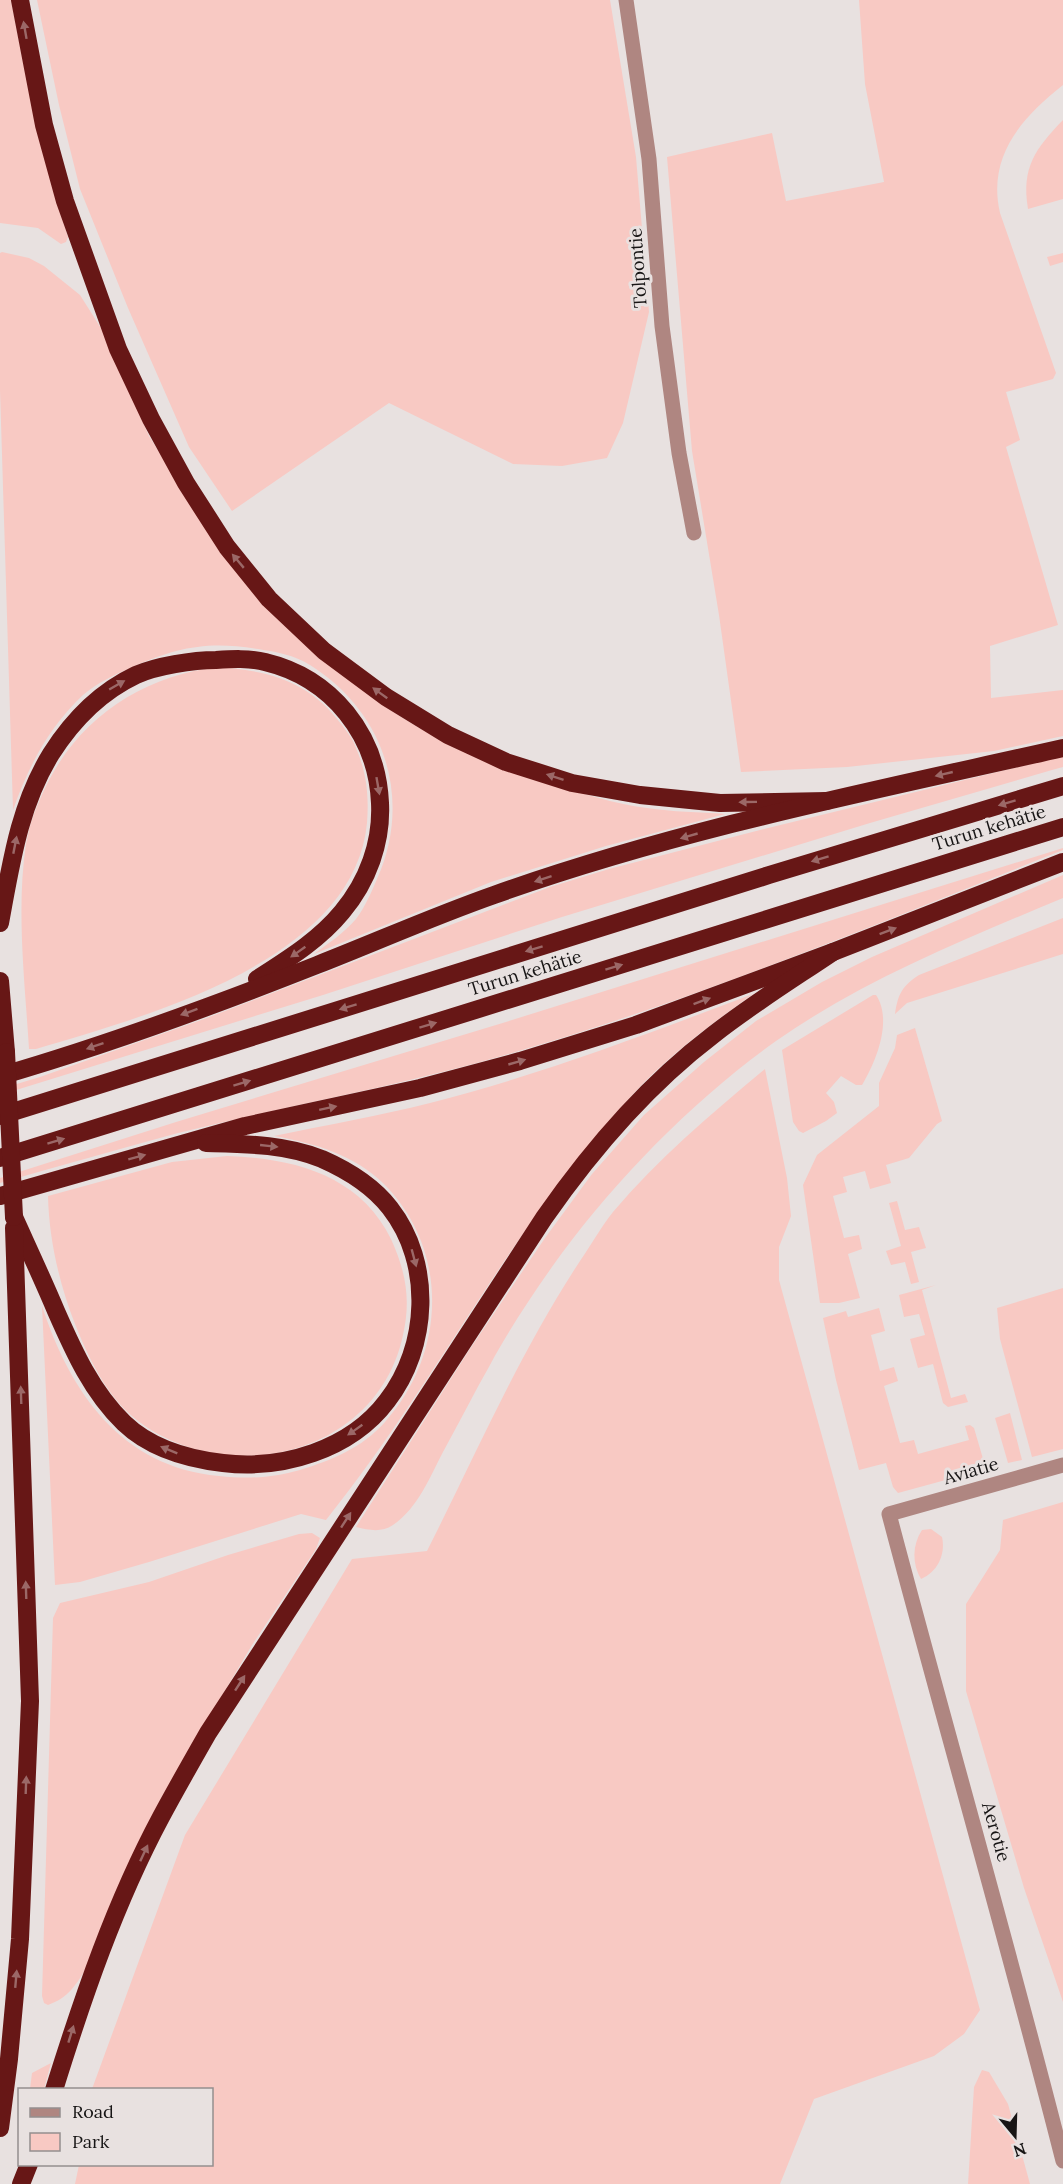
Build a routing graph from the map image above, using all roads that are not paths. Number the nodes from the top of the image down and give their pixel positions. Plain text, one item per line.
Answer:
1 (20, 0) edge
2 (626, 0) edge
3 (694, 533) dead end
4 (1063, 748) edge
5 (1063, 786) edge
6 (827, 801) junction
7 (1063, 827) edge
8 (1063, 862) edge
9 (0, 923) edge
10 (833, 952) junction
11 (0, 981) edge
12 (229, 998) junction
13 (0, 1076) edge
14 (0, 1116) edge
15 (189, 1142) junction
16 (0, 1158) edge
17 (0, 1196) edge
18 (14, 1217) junction
19 (1063, 1465) edge
20 (889, 1514) joint
21 (55, 2088) edge
22 (0, 2128) edge
23 (1063, 2161) edge
24 (28, 2166) edge
25 (21, 2184) edge

6 -> 1 highway
2 - 3 street, Tolpontie
4 -> 6 highway
5 -> 14 highway, Turun kehätie
6 -> 12 highway
16 -> 7 highway, Turun kehätie
10 -> 8 highway
9 -> 12 highway
15 -> 10 highway
21 -> 10 highway
11 - 18 highway, bridge
12 -> 13 highway
17 -> 15 highway
15 -> 18 highway
22 -> 18 highway
19 - 20 street, Aviatie
20 - 23 street, Aerotie
24 - 25 highway

